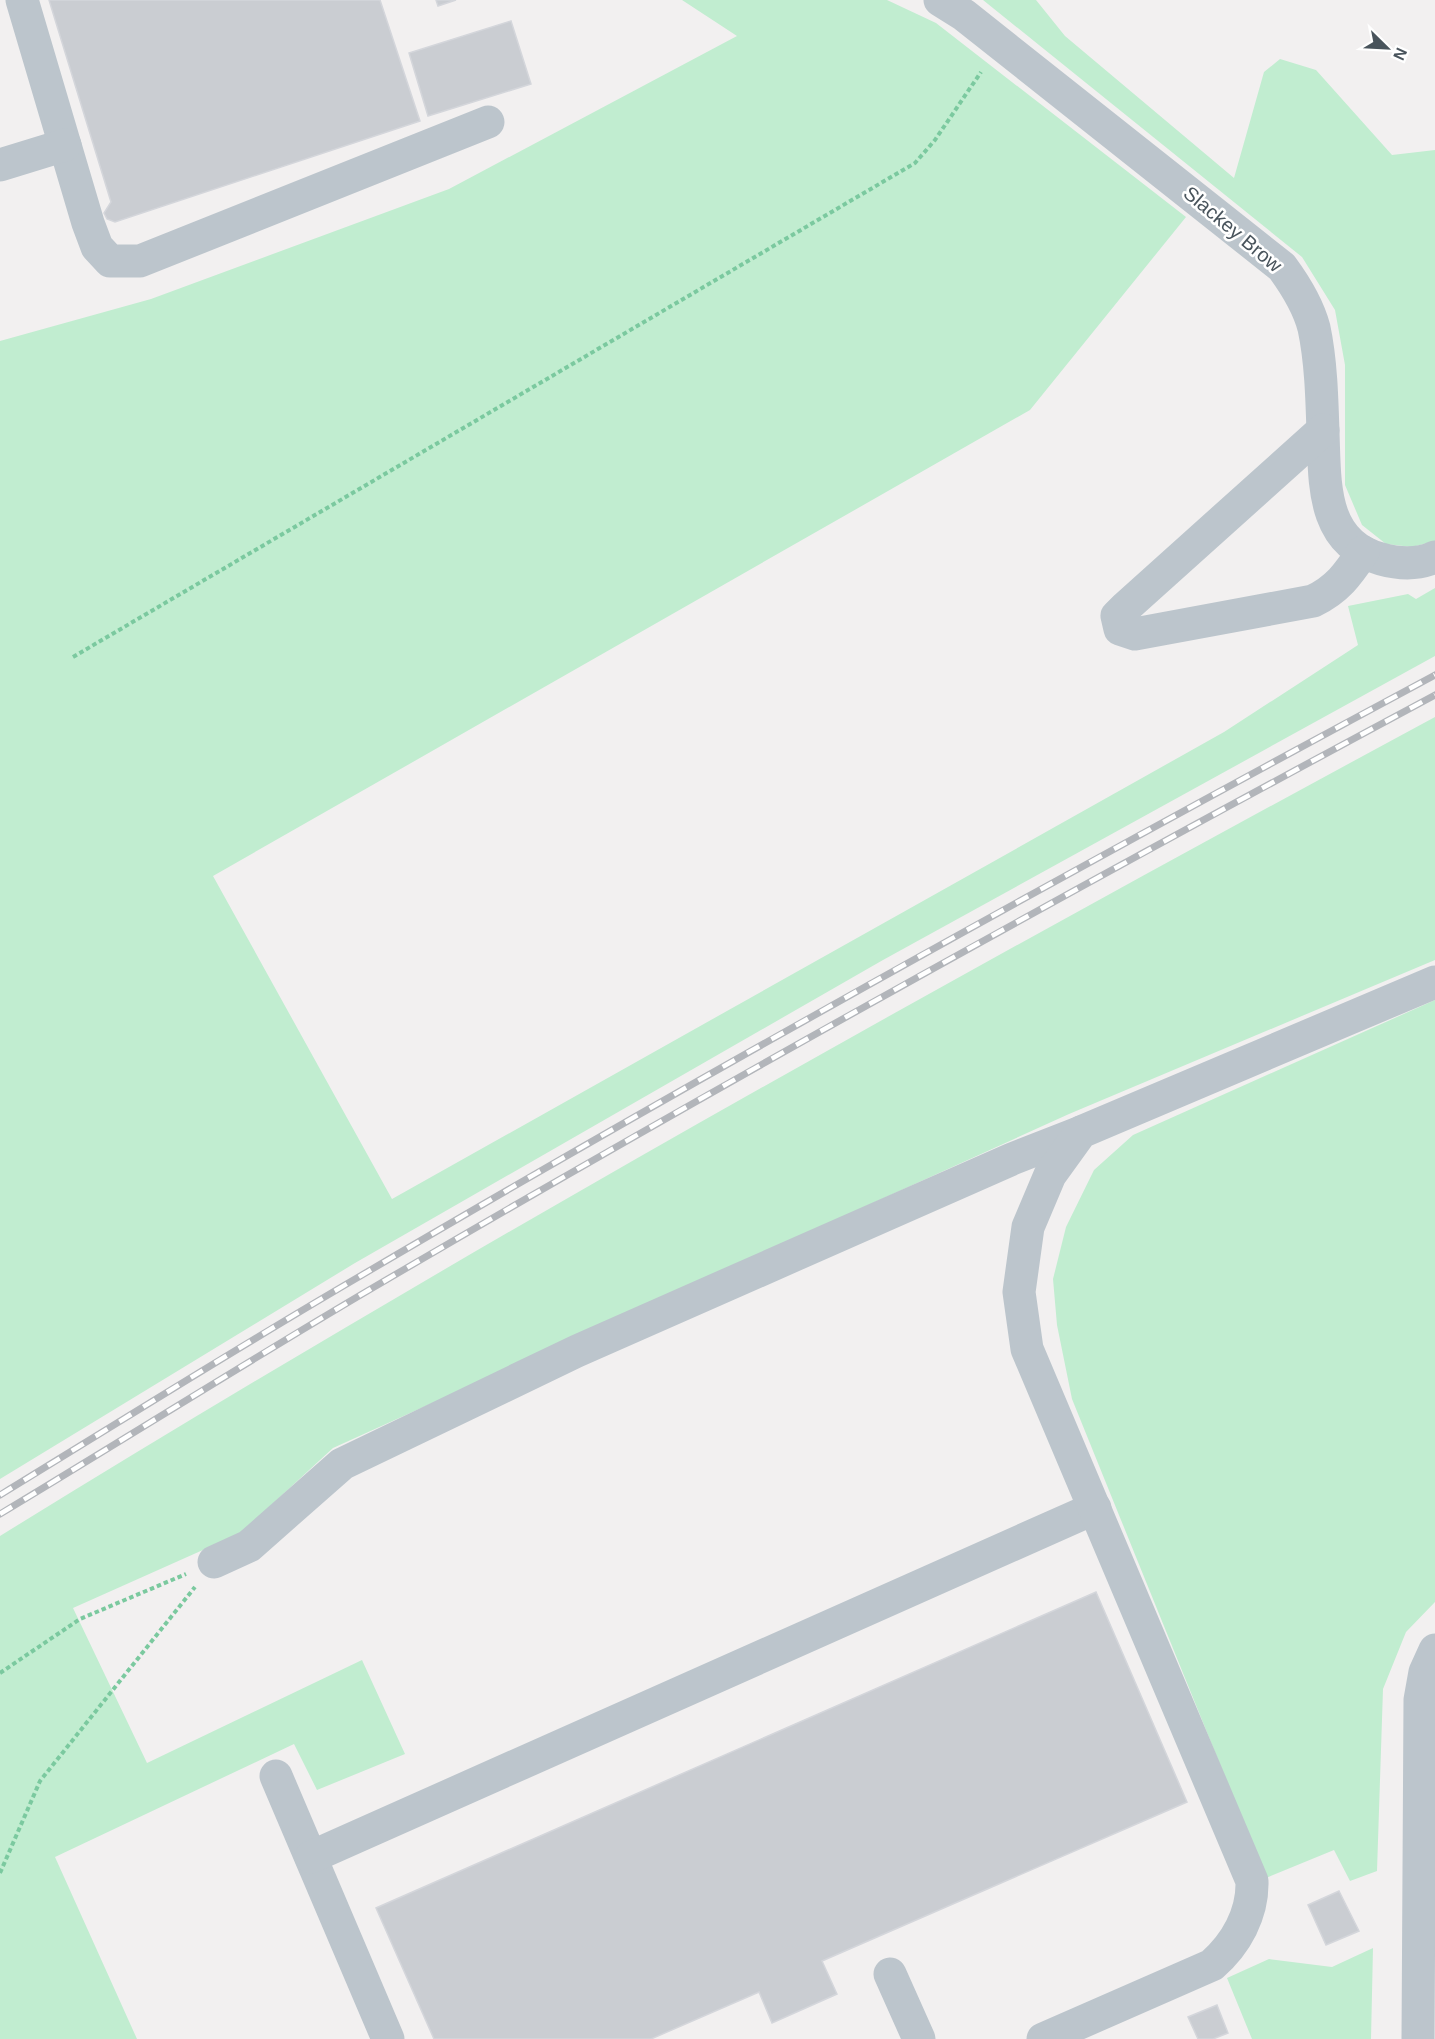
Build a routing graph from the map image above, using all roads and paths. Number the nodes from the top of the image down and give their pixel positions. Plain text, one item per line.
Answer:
1 (22, 0) edge
2 (940, 0) edge
3 (1000, 45) junction
4 (488, 122) dead end
5 (65, 145) junction
6 (0, 165) edge
7 (1323, 430) junction
8 (1363, 552) junction
9 (1435, 557) edge
10 (73, 657) dead end
11 (1435, 982) edge
12 (1081, 1132) junction
13 (1095, 1508) junction
14 (214, 1562) junction
15 (1435, 1650) edge
16 (0, 1672) edge
17 (276, 1776) dead end
18 (311, 1857) junction
19 (0, 1873) edge
20 (890, 1974) dead end
21 (388, 2039) edge
22 (919, 2039) edge
23 (1042, 2039) edge
24 (1418, 2039) edge

1 - 5 street
2 - 3 street, Slackey Brow
3 - 7 street, Slackey Brow
3 - 10 path
4 - 5 street
5 - 6 street
7 - 8 street, Slackey Brow
7 - 8 street
8 - 9 street, Slackey Brow
11 - 12 street
12 - 13 street
12 - 14 street
13 - 18 street
13 - 23 street
14 - 16 path
14 - 19 path
15 - 24 street
17 - 18 street
18 - 21 street
20 - 22 street

